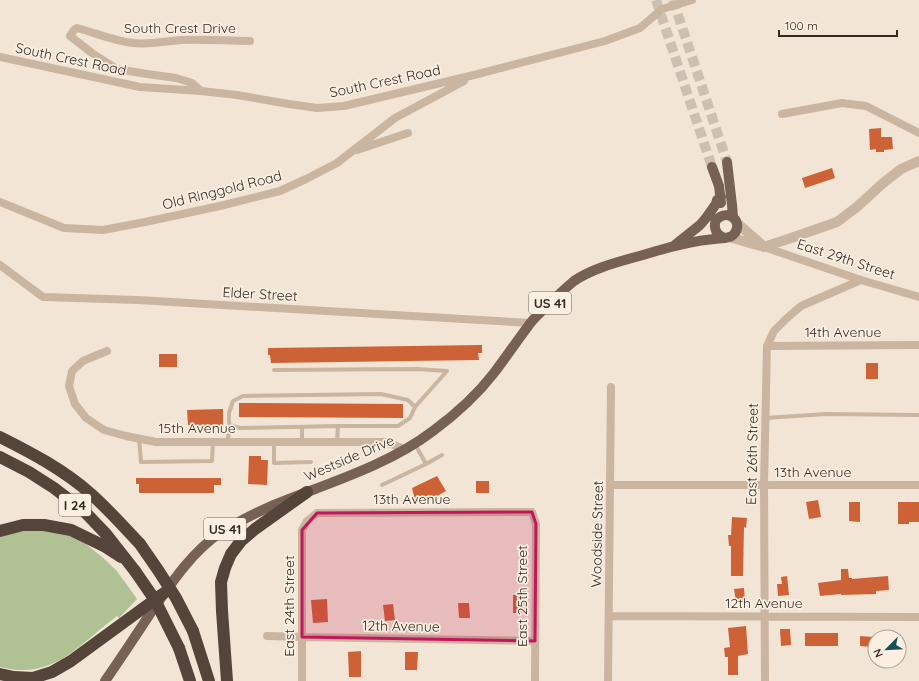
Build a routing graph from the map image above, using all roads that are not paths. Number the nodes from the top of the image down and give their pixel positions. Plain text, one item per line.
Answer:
1 (692, 0) edge
2 (665, 4) edge
3 (250, 42) dead end
4 (0, 56) edge
5 (474, 75) junction
6 (201, 91) junction
7 (782, 114) dead end
8 (408, 132) dead end
9 (919, 133) edge
10 (351, 153) junction
11 (919, 161) edge
12 (727, 162) tunnel mouth
13 (712, 166) tunnel mouth
14 (721, 197) junction
15 (0, 202) edge
16 (717, 220) junction
17 (735, 220) junction
18 (727, 237) junction
19 (677, 245) junction
20 (764, 247) junction
21 (0, 265) edge
22 (861, 280) junction
23 (919, 297) edge
24 (530, 323) junction
25 (919, 345) edge
26 (767, 346) junction
27 (107, 351) dead end
28 (274, 370) dead end
29 (611, 387) dead end
30 (415, 407) junction
31 (919, 415) edge
32 (765, 418) junction
33 (229, 425) junction
34 (338, 426) junction
35 (302, 427) junction
36 (0, 437) edge
37 (139, 438) junction
38 (213, 441) junction
39 (228, 441) junction
40 (274, 442) junction
41 (302, 442) junction
42 (336, 442) junction
43 (414, 443) junction
44 (405, 449) junction
45 (442, 455) dead end
46 (0, 457) edge
47 (311, 462) dead end
48 (426, 464) junction
49 (382, 485) dead end
50 (610, 485) junction
51 (764, 485) junction
52 (919, 485) edge
53 (306, 492) junction
54 (532, 512) joint
55 (302, 530) joint
56 (0, 531) edge
57 (132, 566) junction
58 (164, 593) junction
59 (609, 616) junction
60 (765, 616) junction
61 (919, 617) edge
62 (267, 636) dead end
63 (302, 637) junction
64 (535, 642) junction
65 (0, 674) edge
66 (105, 681) edge
67 (190, 681) edge
68 (209, 681) edge
69 (227, 681) edge
70 (302, 681) edge
71 (535, 681) edge
72 (608, 681) edge
73 (765, 681) edge

1 - 2 street, South Crest Road
2 - 5 street, South Crest Road
3 - 6 street, South Crest Drive
4 - 6 street, South Crest Road
5 - 6 street, South Crest Road
5 - 10 street, Old Ringgold Road
7 - 9 street
8 - 10 street
10 - 15 street, Old Ringgold Road
11 - 20 street
12 - 17 main road
13 - 14 main road
14 - 16 main road
14 - 19 main road
16 - 17 main road
16 - 18 main road
16 - 19 main road, Westside Drive / US 41
17 - 18 main road
17 - 20 street, East 29th Street
18 - 19 main road, Westside Drive / US 41
18 - 20 street, East 29th Street
19 - 24 main road, Westside Drive / US 41
20 - 22 street, East 29th Street
21 - 24 street, Elder Street
22 - 23 street, East 29th Street
22 - 26 street, East 26th Street
24 - 43 main road, Westside Drive / US 41
25 - 26 street, 14th Avenue
26 - 32 street, East 26th Street
27 - 37 street, 15th Avenue
28 - 30 lane
29 - 50 street, Woodside Street
30 - 33 lane
30 - 34 lane
31 - 32 lane
32 - 51 street, East 26th Street
33 - 35 lane
33 - 39 lane
34 - 35 lane
34 - 42 lane
35 - 41 lane
36 - 68 highway, I 24, bridge
37 - 38 street, 15th Avenue
37 - 38 lane
38 - 39 street, 15th Avenue
39 - 40 street, 15th Avenue
40 - 41 street, 15th Avenue
40 - 47 lane
41 - 42 street, 15th Avenue
42 - 44 street, 15th Avenue
43 - 44 main road, Westside Drive / US 41
43 - 48 lane
44 - 53 main road, Westside Drive / US 41
45 - 48 lane
46 - 57 highway, I 24
48 - 49 lane
50 - 51 street, 13th Avenue
50 - 59 street, Woodside Street
51 - 52 street, 13th Avenue
51 - 60 street, East 26th Street
53 - 58 main road, Westside Drive / US 41
53 - 69 highway
54 - 55 street, 13th Avenue
54 - 64 street, East 25th Street
55 - 63 street, East 24th Street
56 - 57 highway
57 - 67 highway, I 24, bridge
58 - 65 highway
58 - 66 main road, Westside Drive / US 41
59 - 60 street, 12th Avenue
59 - 72 street, Woodside Street
60 - 61 street, 12th Avenue
60 - 73 street, East 26th Street
62 - 63 street, 12th Avenue
63 - 64 street, 12th Avenue
63 - 70 street, East 24th Street
64 - 71 street, East 25th Street

